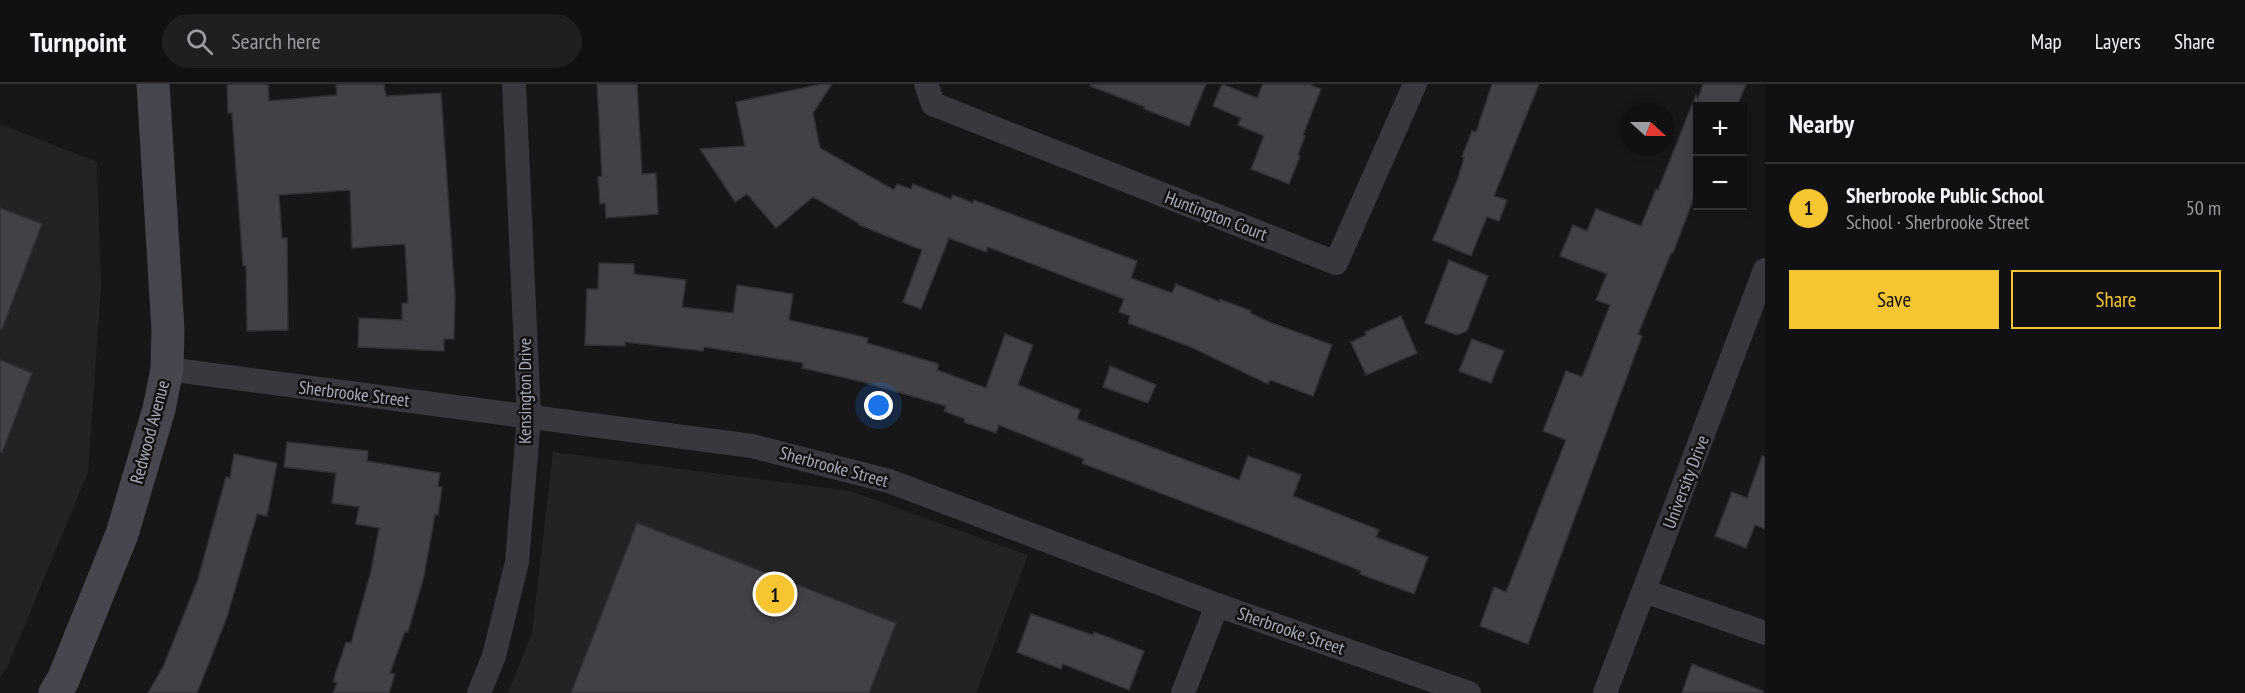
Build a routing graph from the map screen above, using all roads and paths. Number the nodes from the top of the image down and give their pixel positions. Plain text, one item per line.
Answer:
1 (153, 84) edge
2 (514, 84) edge
3 (926, 84) edge
4 (1415, 84) edge
5 (1765, 270) edge
6 (167, 369) junction
7 (529, 417) junction
8 (1644, 591) junction
9 (1217, 604) junction
10 (1765, 633) edge
11 (55, 693) edge
12 (479, 693) edge
13 (1183, 693) edge
14 (1469, 693) edge
15 (1605, 693) edge

1 - 6 street, Redwood Avenue
2 - 7 street, Kensington Drive
3 - 4 street, Huntington Court
5 - 8 street, University Drive
6 - 7 street, Sherbrooke Street
6 - 11 street, Redwood Avenue
7 - 9 street, Sherbrooke Street
7 - 12 street, Kensington Drive
8 - 10 street
8 - 15 street, University Drive
9 - 13 street
9 - 14 street, Sherbrooke Street

